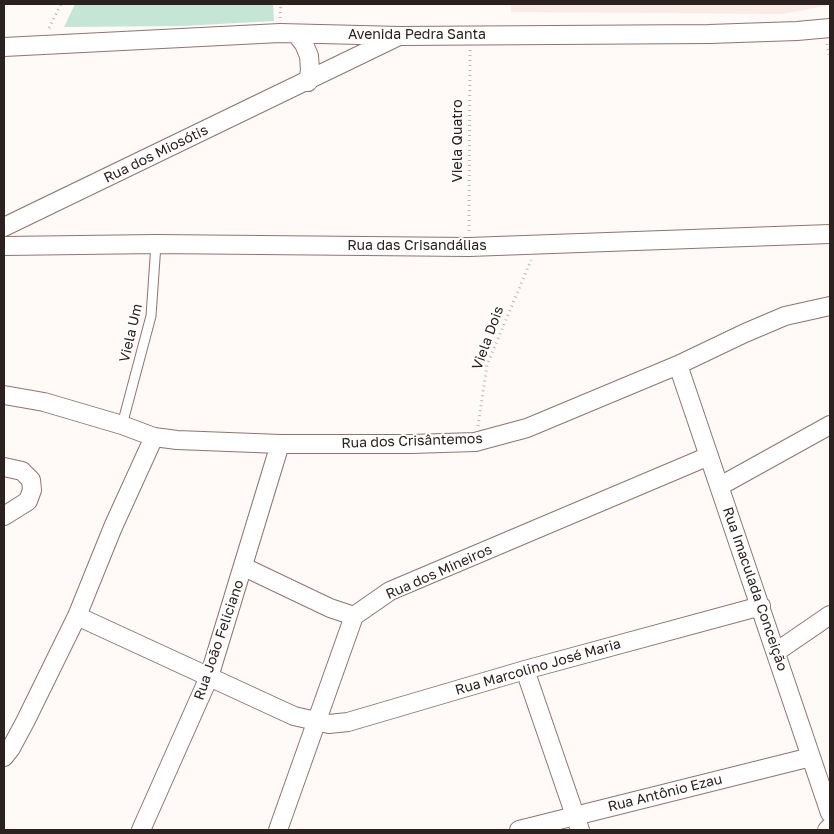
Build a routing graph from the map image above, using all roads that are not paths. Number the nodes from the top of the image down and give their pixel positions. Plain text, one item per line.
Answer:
1 (830, 28) edge
2 (296, 34) junction
3 (348, 35) junction
4 (400, 36) junction
5 (4, 47) edge
6 (351, 61) junction
7 (308, 82) junction
8 (4, 227) edge
9 (830, 234) edge
10 (156, 244) junction
11 (4, 246) edge
12 (830, 306) edge
13 (678, 365) junction
14 (4, 395) edge
15 (122, 425) junction
16 (830, 425) edge
17 (154, 437) junction
18 (280, 444) junction
19 (709, 456) junction
20 (4, 467) edge
21 (720, 486) junction
22 (4, 516) edge
23 (244, 567) junction
24 (760, 606) junction
25 (830, 615) edge
26 (77, 616) junction
27 (354, 616) junction
28 (776, 652) junction
29 (525, 670) junction
30 (209, 677) junction
31 (316, 721) junction
32 (4, 757) edge
33 (811, 757) junction
34 (830, 813) edge
35 (577, 823) edge
36 (830, 828) edge
37 (141, 830) edge
38 (278, 830) edge
39 (519, 830) edge
40 (827, 830) edge

1 - 4 street, Avenida Pedra Santa
2 - 3 street, Avenida Pedra Santa
2 - 5 street, Avenida Pedra Santa
2 - 7 street
3 - 4 street, Avenida Pedra Santa
3 - 6 street
4 - 6 street, Rua dos Miosótis
6 - 7 street, Rua dos Miosótis
7 - 8 street, Rua dos Miosótis
9 - 10 street, Rua das Crisandálias
10 - 11 street, Rua das Crisandálias
10 - 15 lane, Viela Um
12 - 13 street, Rua dos Crisântemos
13 - 18 street, Rua dos Crisântemos
13 - 19 street, Rua Imaculada Conceição
14 - 15 street, Rua dos Crisântemos
15 - 17 street, Rua dos Crisântemos
16 - 21 street
17 - 18 street, Rua dos Crisântemos
17 - 26 street
18 - 23 street, Rua João Feliciano
19 - 21 street, Rua Imaculada Conceição
19 - 27 street, Rua dos Mineiros
20 - 22 street
21 - 24 street, Rua Imaculada Conceição
23 - 27 street
23 - 30 street, Rua João Feliciano
24 - 28 street, Rua Imaculada Conceição
24 - 29 street, Rua Marcolino José Maria
25 - 28 street
26 - 30 street, Rua Marcolino José Maria
26 - 32 street
27 - 31 street
28 - 33 street, Rua Imaculada Conceição
29 - 31 street, Rua Marcolino José Maria
29 - 35 street
30 - 31 street, Rua Marcolino José Maria
30 - 37 street, Rua João Feliciano
31 - 38 street
33 - 34 street, Rua Imaculada Conceição
33 - 35 street, Rua Antônio Ezau
35 - 39 street, Rua Antônio Ezau
36 - 40 street

